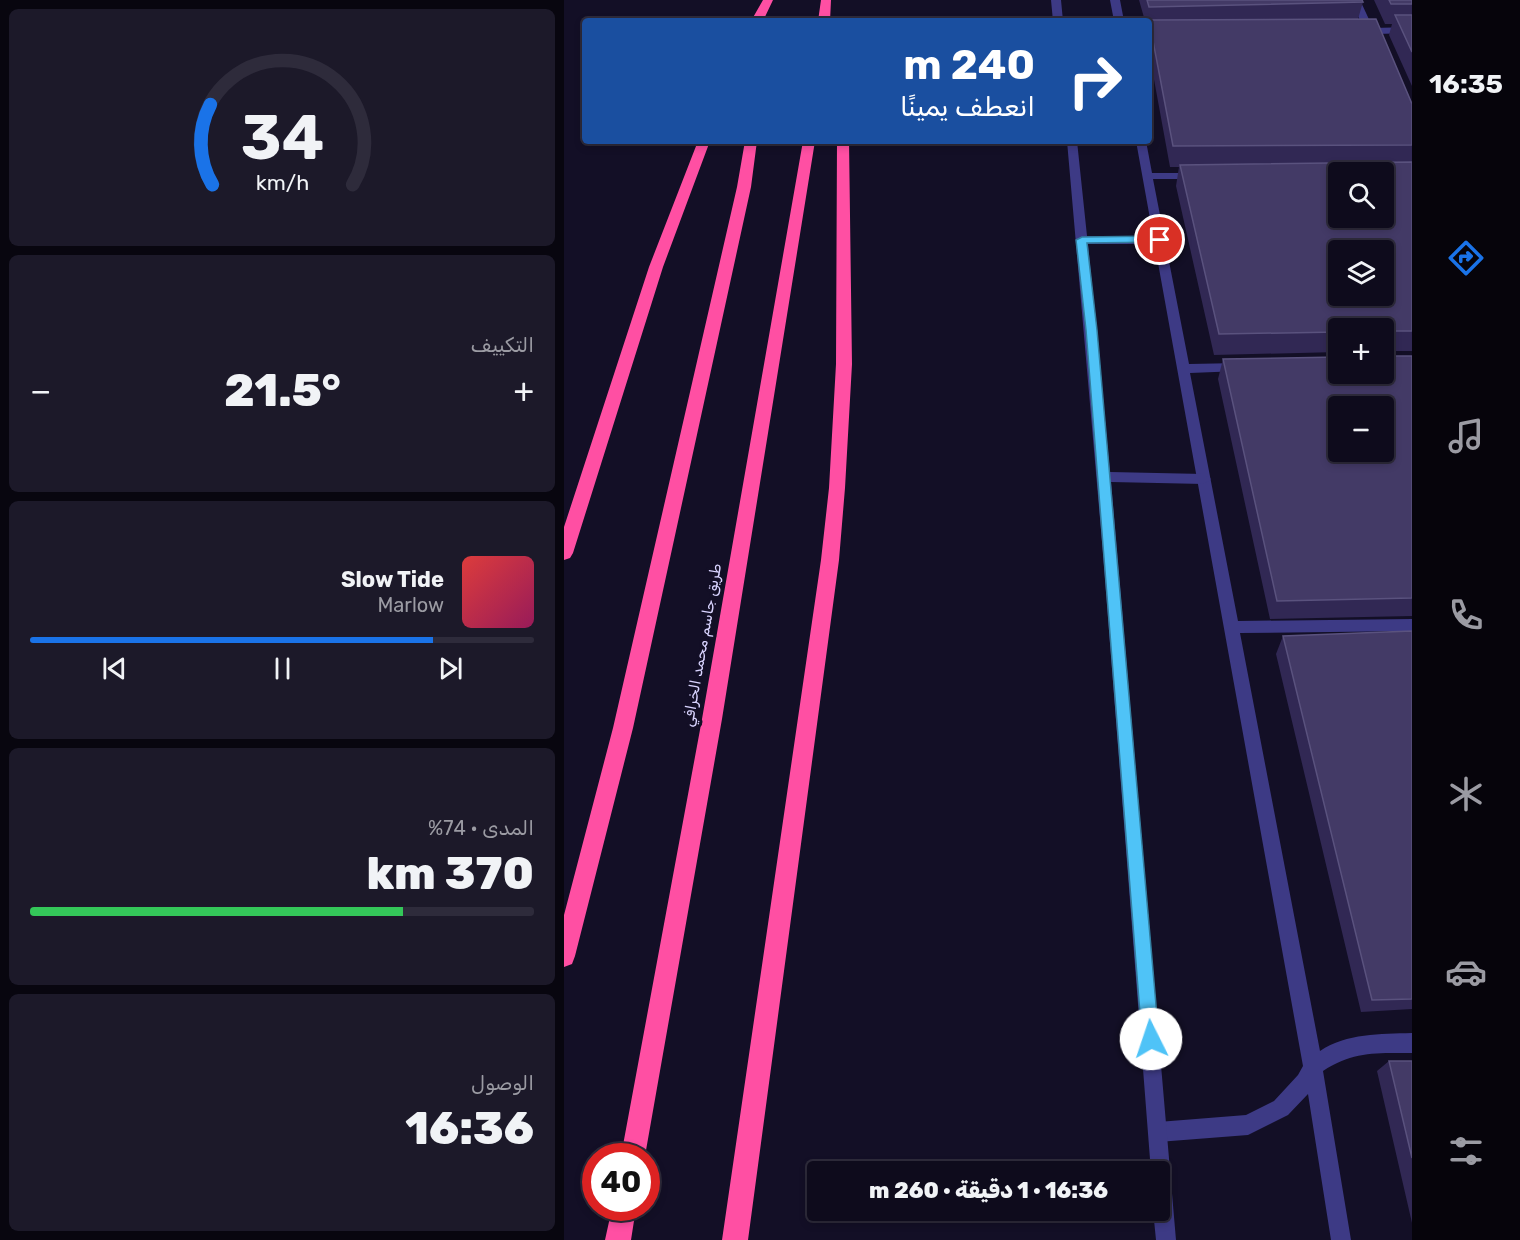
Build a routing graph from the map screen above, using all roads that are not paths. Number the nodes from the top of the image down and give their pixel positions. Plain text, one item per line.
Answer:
1 (768, 0) edge
2 (773, 0) edge
3 (1056, 0) edge
4 (1115, 0) edge
5 (1355, 0) edge
6 (759, 18) edge
7 (770, 18) edge
8 (1058, 18) edge
9 (1118, 18) edge
10 (1412, 30) edge
11 (1346, 31) edge
12 (1369, 31) junction
13 (1379, 52) edge
14 (704, 144) edge
15 (751, 144) edge
16 (808, 144) edge
17 (843, 144) edge
18 (1071, 144) edge
19 (1142, 144) edge
20 (1148, 176) junction
21 (1207, 176) edge
22 (1082, 240) junction
23 (1160, 240) junction
24 (1255, 366) edge
25 (1183, 369) junction
26 (1104, 477) junction
27 (1204, 479) junction
28 (564, 553) edge
29 (1412, 625) edge
30 (1232, 627) junction
31 (564, 956) edge
32 (1412, 1043) edge
33 (1313, 1067) junction
34 (1158, 1132) junction
35 (635, 1143) edge
36 (622, 1221) edge
37 (618, 1240) edge
38 (735, 1240) edge
39 (1166, 1240) edge
40 (1341, 1240) edge

1 - 6 highway
2 - 7 highway
3 - 8 street
4 - 9 street
5 - 12 street
10 - 12 street
11 - 12 street
12 - 13 street
14 - 28 highway
15 - 31 highway
16 - 35 highway, طريق جاسم محمد الخرافي
17 - 38 highway
18 - 22 street
19 - 20 street
20 - 21 street
20 - 23 street
22 - 23 street
22 - 26 street
23 - 25 street
24 - 25 street
25 - 27 street
26 - 27 street
26 - 34 street
27 - 30 street
29 - 30 street
30 - 33 street
32 - 33 street
33 - 34 street
33 - 40 street
34 - 39 street
36 - 37 highway

